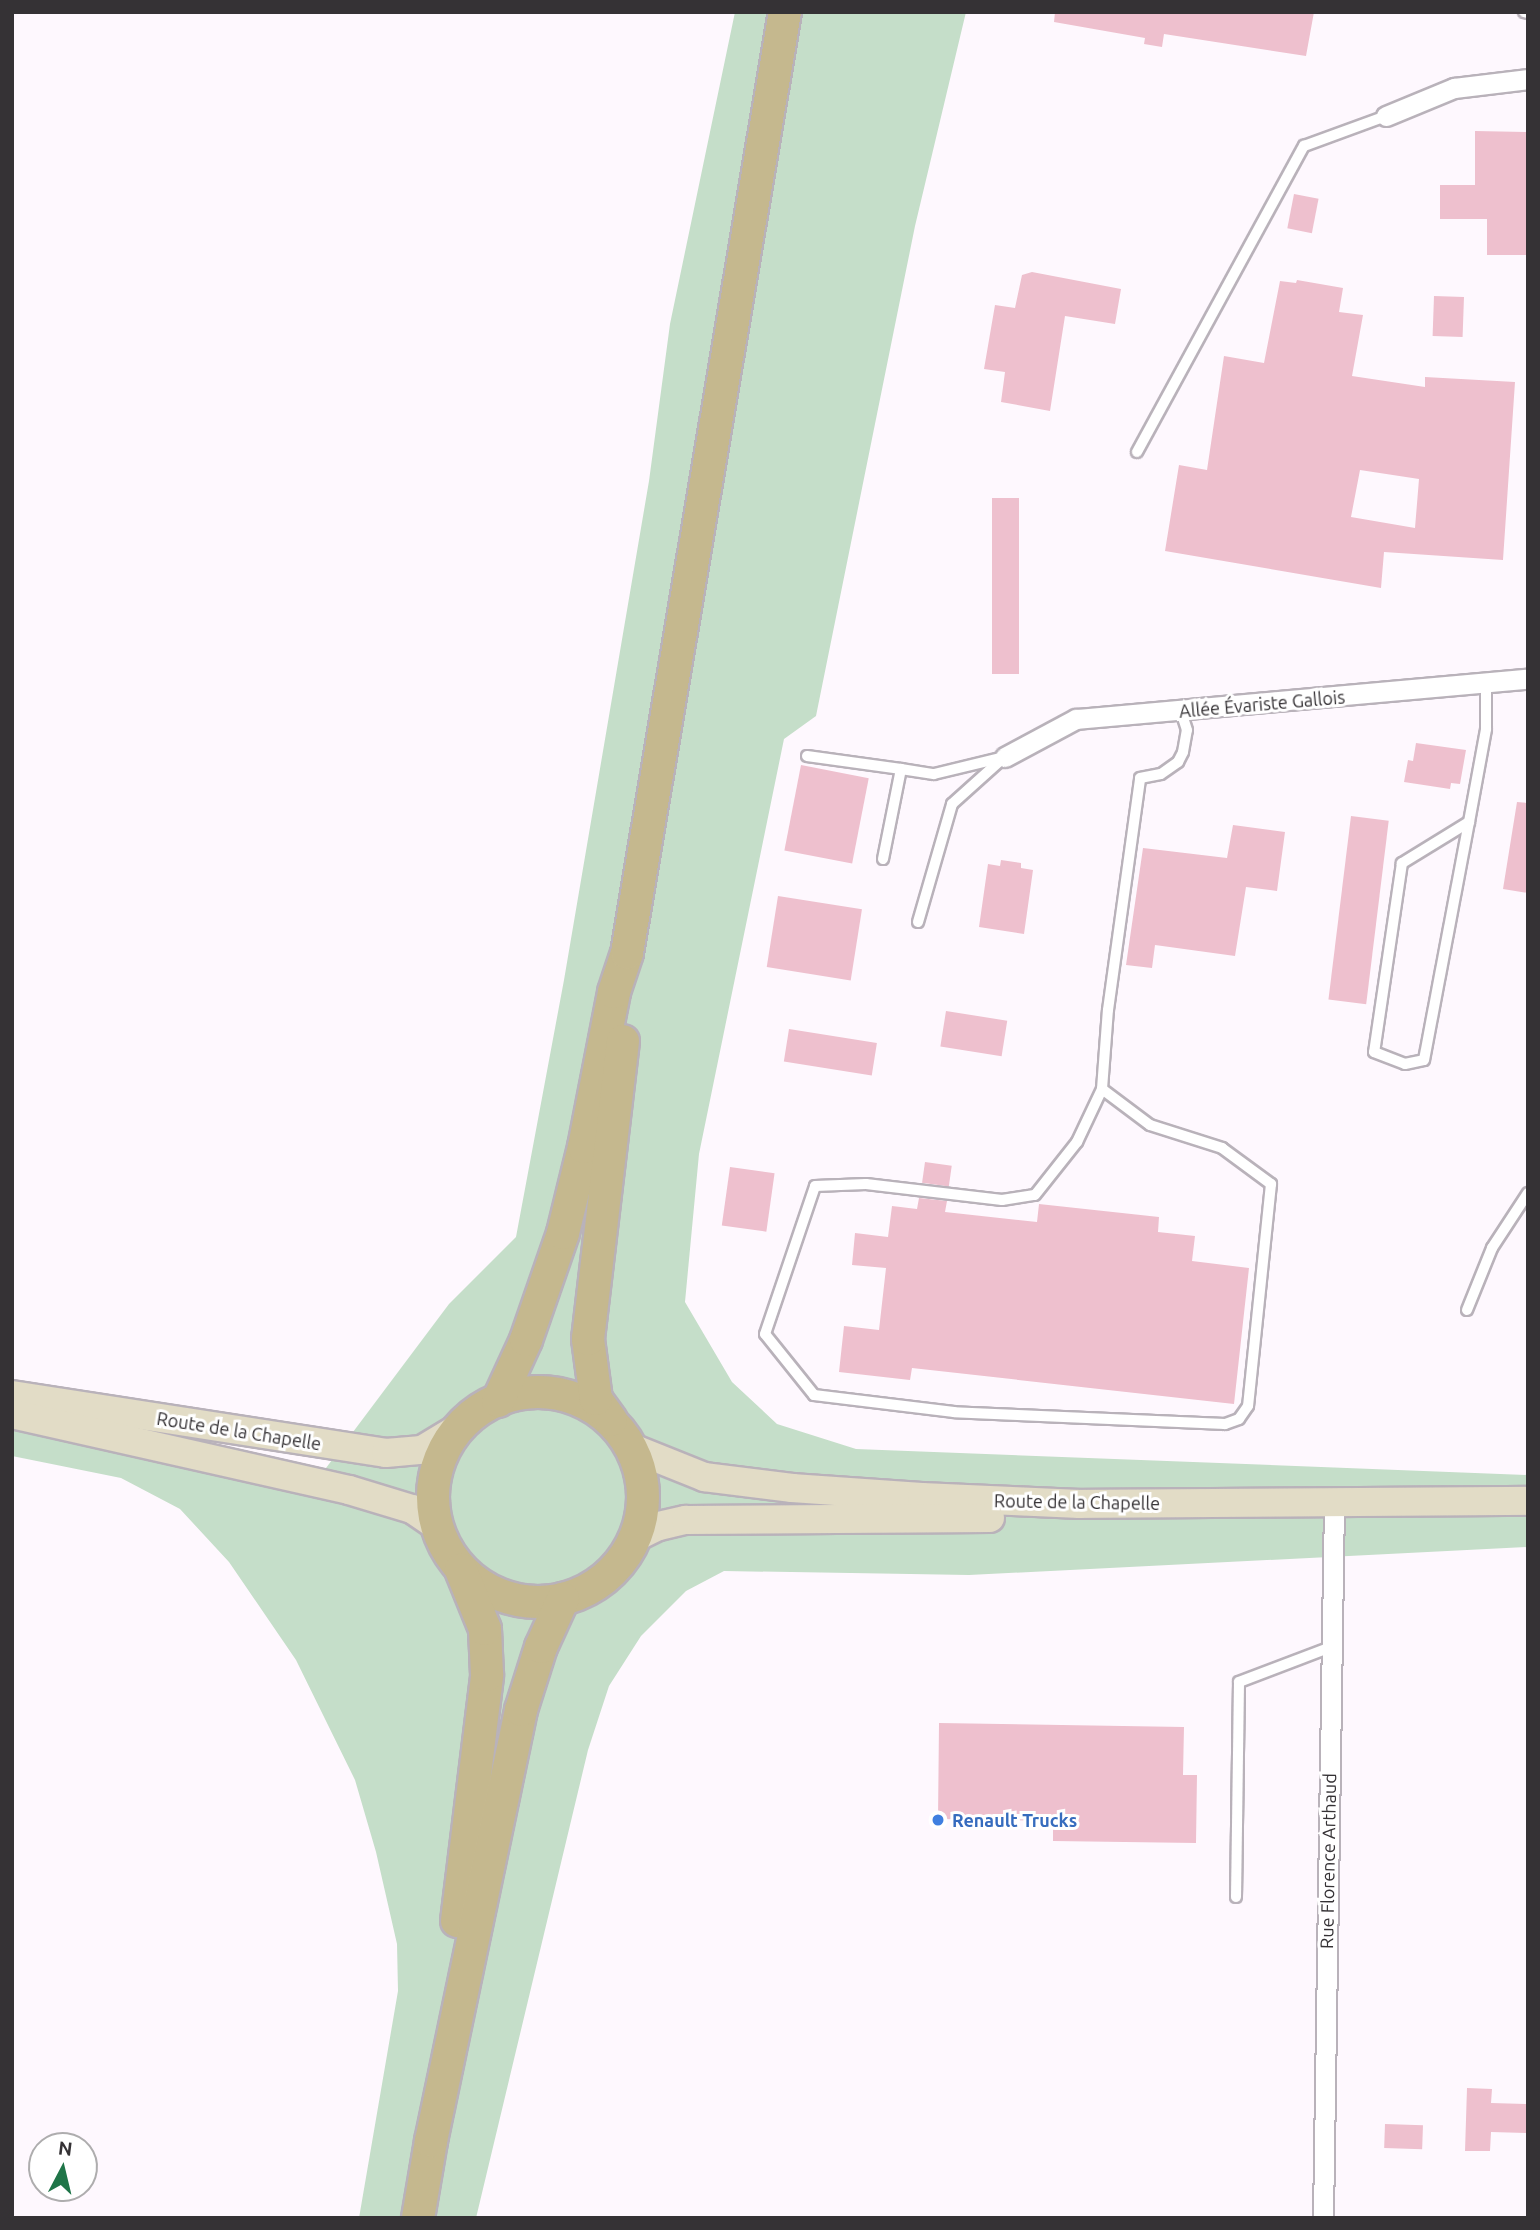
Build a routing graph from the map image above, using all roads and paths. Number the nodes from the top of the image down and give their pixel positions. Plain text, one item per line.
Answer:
1 (785, 12) edge
2 (1528, 79) edge
3 (1386, 116) joint
4 (1137, 452) dead end
5 (1528, 679) edge
6 (1486, 682) junction
7 (1181, 710) junction
8 (807, 756) dead end
9 (1005, 757) junction
10 (901, 769) junction
11 (1469, 822) junction
12 (883, 859) dead end
13 (918, 922) dead end
14 (627, 953) junction
15 (1102, 1089) junction
16 (1528, 1193) edge
17 (1466, 1310) dead end
18 (12, 1395) edge
19 (498, 1401) junction
20 (12, 1414) edge
21 (612, 1423) junction
22 (460, 1427) junction
23 (632, 1448) junction
24 (1528, 1502) edge
25 (1334, 1511) junction
26 (1528, 1518) edge
27 (437, 1526) junction
28 (636, 1537) junction
29 (459, 1567) junction
30 (564, 1600) junction
31 (1331, 1647) junction
32 (1236, 1897) dead end
33 (431, 2141) junction
34 (418, 2218) edge
35 (1322, 2218) edge

1 - 14 main road
2 - 3 street
3 - 4 lane
5 - 6 street, Allée Évariste Gallois
6 - 7 street, Allée Évariste Gallois
6 - 11 lane
7 - 9 street, Allée Évariste Gallois
7 - 15 lane
8 - 10 lane
9 - 10 lane
9 - 13 lane
10 - 12 lane
11 - 11 lane
14 - 19 main road
14 - 21 main road
15 - 15 lane
16 - 17 lane
18 - 22 main road, Route de la Chapelle
19 - 21 main road
19 - 22 main road
20 - 27 main road, Route de la Chapelle
21 - 23 main road
22 - 27 main road
23 - 25 main road, Route de la Chapelle
23 - 28 main road
24 - 25 main road, Route de la Chapelle
25 - 26 main road, Route de la Chapelle
25 - 28 main road, Route de la Chapelle
25 - 31 street, Rue Florence Arthaud
27 - 29 main road
28 - 30 main road
29 - 30 main road
29 - 33 main road
30 - 33 main road
31 - 32 lane
31 - 35 street, Rue Florence Arthaud
33 - 34 main road

